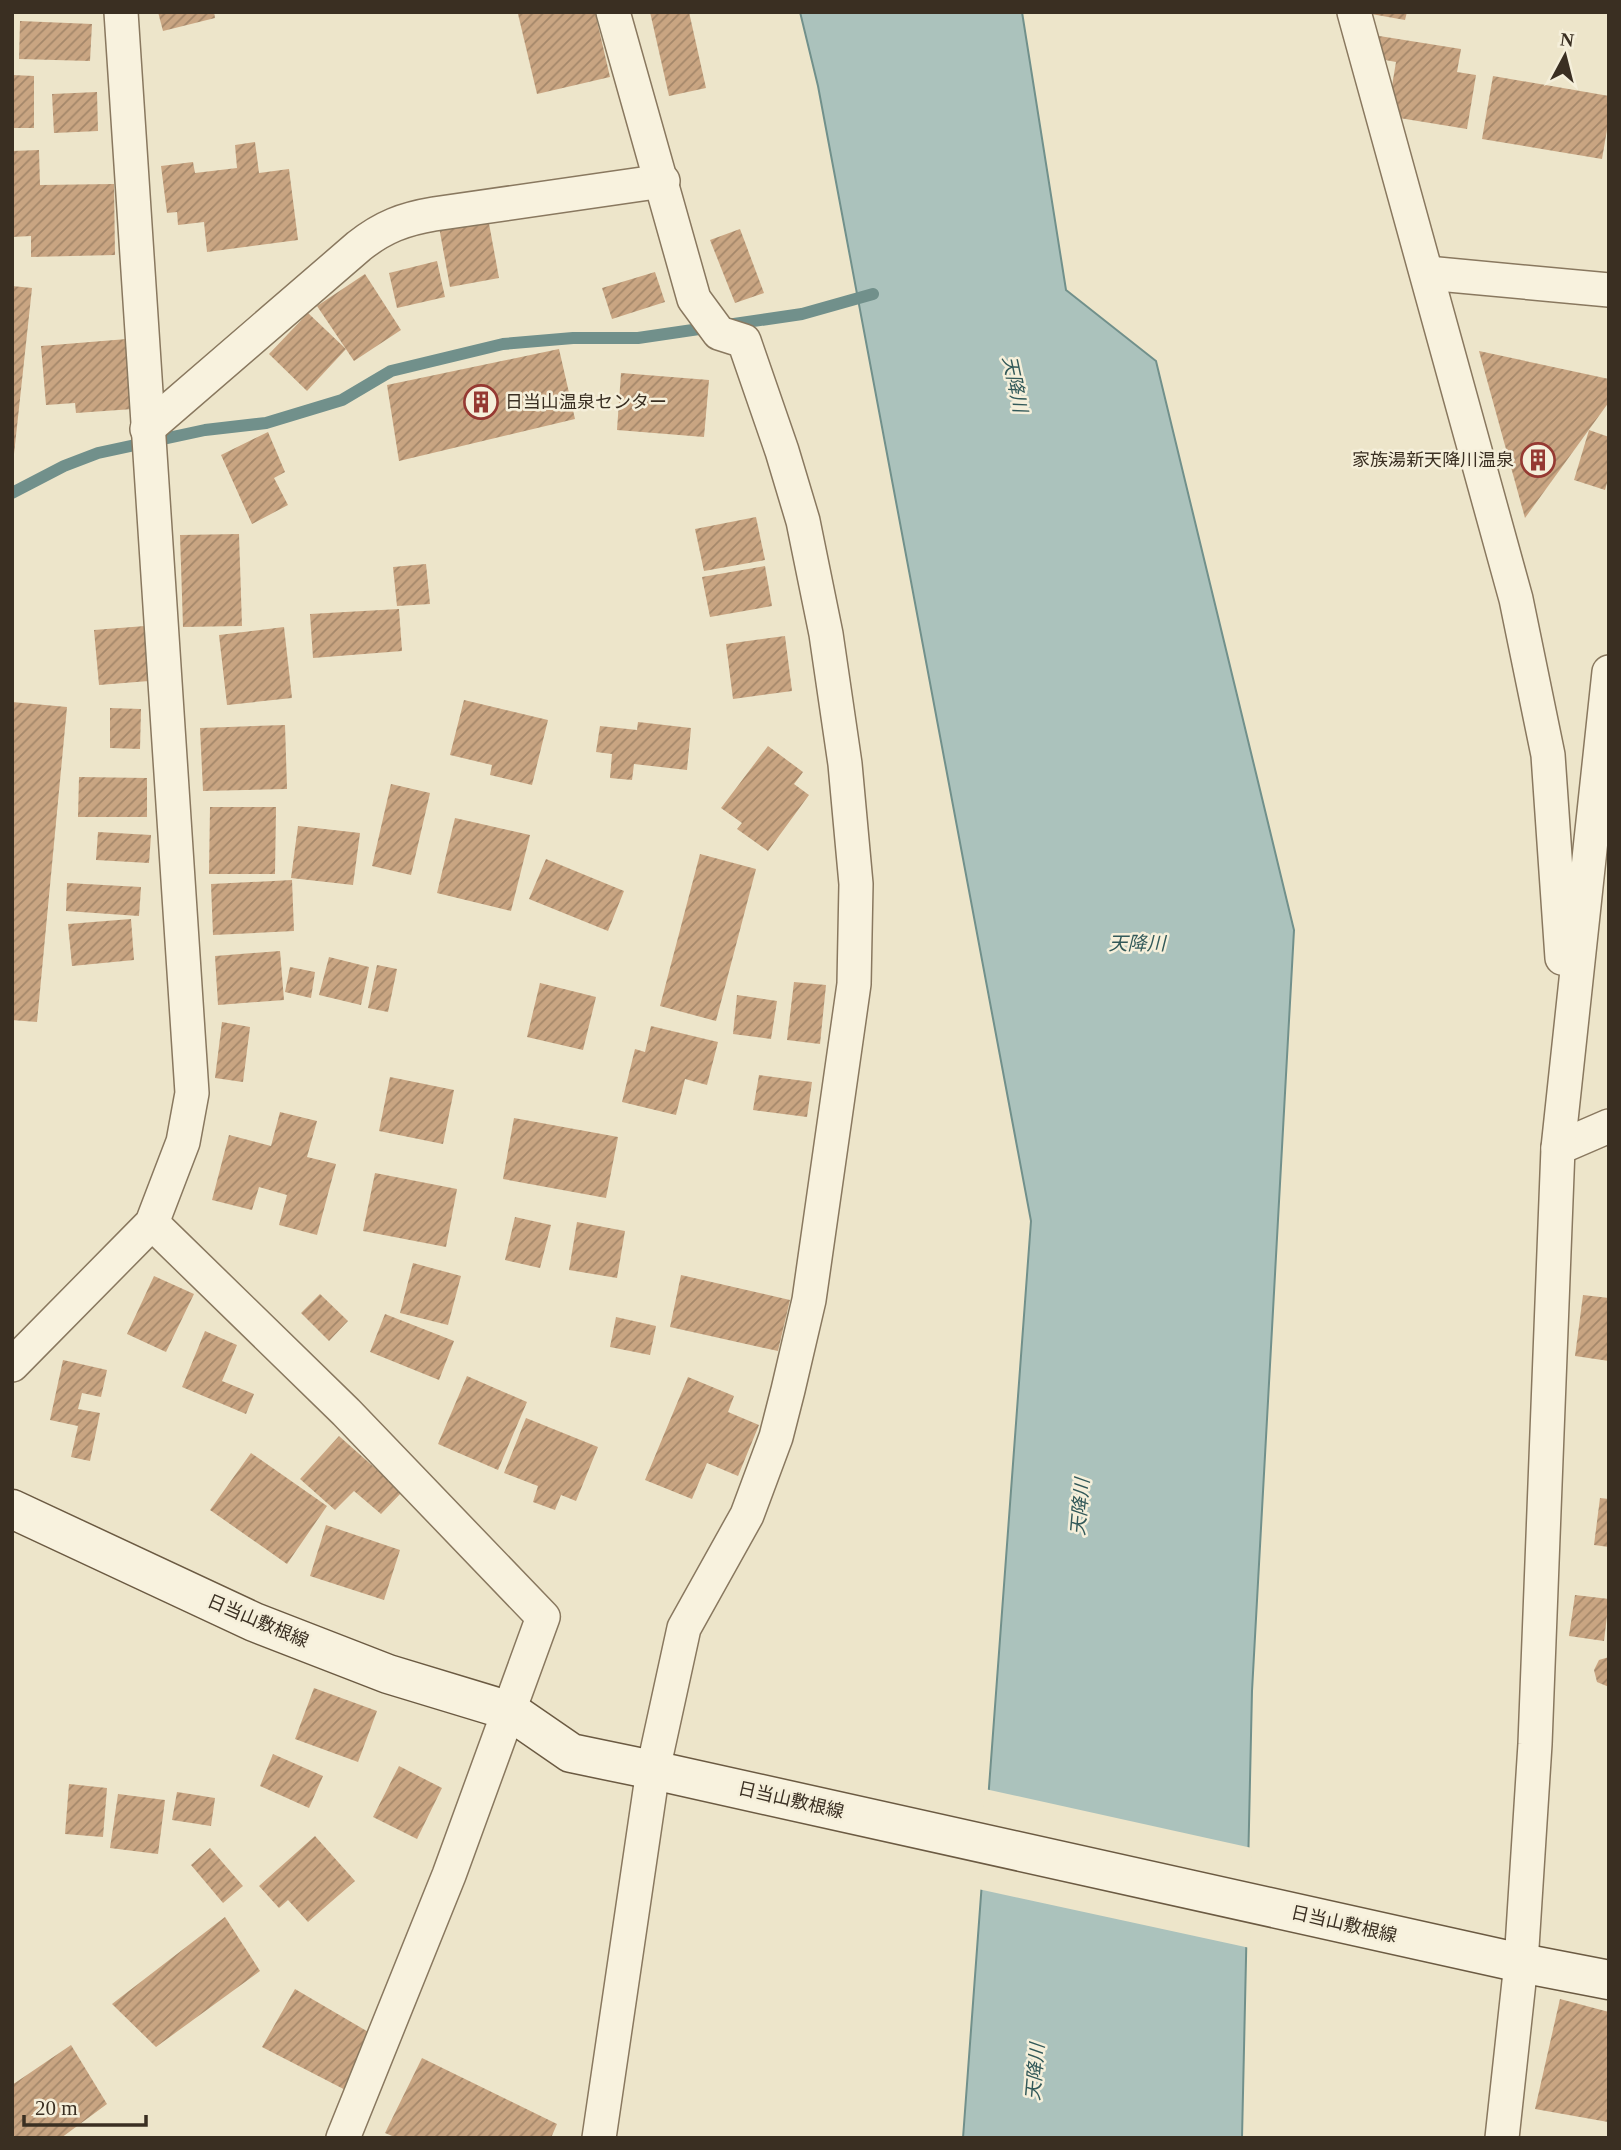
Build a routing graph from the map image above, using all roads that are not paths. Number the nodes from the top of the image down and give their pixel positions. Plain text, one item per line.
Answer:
1 (121, 12) edge
2 (613, 12) edge
3 (1353, 12) edge
4 (663, 181) junction
5 (1427, 273) junction
6 (1609, 290) edge
7 (147, 429) junction
8 (1609, 672) edge
9 (1569, 1044) junction
10 (1609, 1126) edge
11 (1558, 1148) junction
12 (152, 1223) junction
13 (12, 1365) edge
14 (12, 1509) edge
15 (510, 1711) junction
16 (653, 1770) junction
17 (1521, 1963) junction
18 (1609, 1980) edge
19 (343, 2138) edge
20 (599, 2138) edge
21 (1502, 2138) edge

1 - 7 street
2 - 4 street
3 - 5 street
4 - 7 street
4 - 16 street
5 - 6 street
5 - 9 street
7 - 12 street
8 - 9 street
9 - 11 street
10 - 11 street
11 - 17 street
12 - 13 street
12 - 15 street
14 - 15 main road, 日当山敷根線
15 - 16 main road, 日当山敷根線
15 - 19 street
16 - 17 main road, 日当山敷根線
16 - 20 street
17 - 18 main road, 日当山敷根線
17 - 21 street

